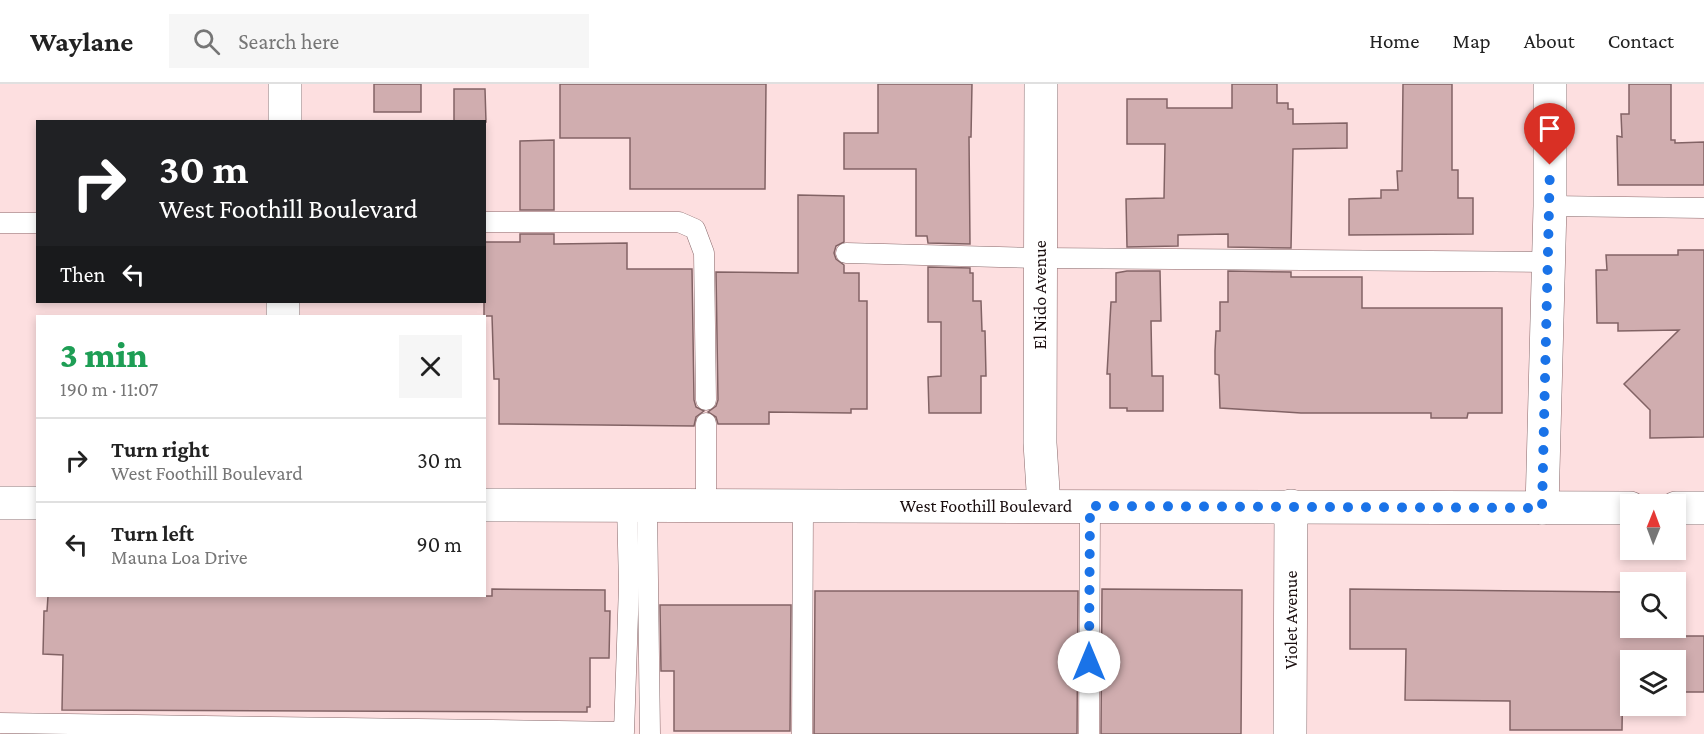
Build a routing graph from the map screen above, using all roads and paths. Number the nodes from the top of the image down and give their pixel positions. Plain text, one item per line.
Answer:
1 (285, 84) edge
2 (1041, 84) edge
3 (1550, 84) edge
4 (285, 120) edge
5 (1550, 206) junction
6 (1704, 208) edge
7 (486, 222) edge
8 (0, 223) edge
9 (36, 223) edge
10 (846, 253) dead end
11 (1040, 258) junction
12 (1548, 262) junction
13 (706, 400) dead end
14 (706, 423) dead end
15 (0, 503) edge
16 (36, 503) edge
17 (486, 505) edge
18 (637, 505) junction
19 (706, 505) junction
20 (803, 505) junction
21 (1044, 506) junction
22 (1090, 506) junction
23 (1292, 506) junction
24 (1542, 508) junction
25 (1620, 508) edge
26 (1686, 508) edge
27 (1704, 508) edge
28 (0, 723) edge
29 (650, 734) edge
30 (802, 734) edge
31 (1089, 734) edge
32 (1290, 734) edge

1 - 4 main road
2 - 11 main road, El Nido Avenue
3 - 5 main road
5 - 6 lane
5 - 12 main road
7 - 13 lane
8 - 9 lane
10 - 11 lane
11 - 12 lane
11 - 21 main road, El Nido Avenue
12 - 24 main road
14 - 19 lane
15 - 16 main road
17 - 18 main road, West Foothill Boulevard
18 - 19 main road, West Foothill Boulevard
18 - 28 lane
18 - 29 lane
19 - 20 main road, West Foothill Boulevard
20 - 21 main road, West Foothill Boulevard
20 - 30 lane
21 - 22 main road, West Foothill Boulevard
22 - 23 main road, West Foothill Boulevard
22 - 31 lane
23 - 24 main road, West Foothill Boulevard
23 - 32 main road, Violet Avenue
24 - 25 main road, West Foothill Boulevard
26 - 27 main road

